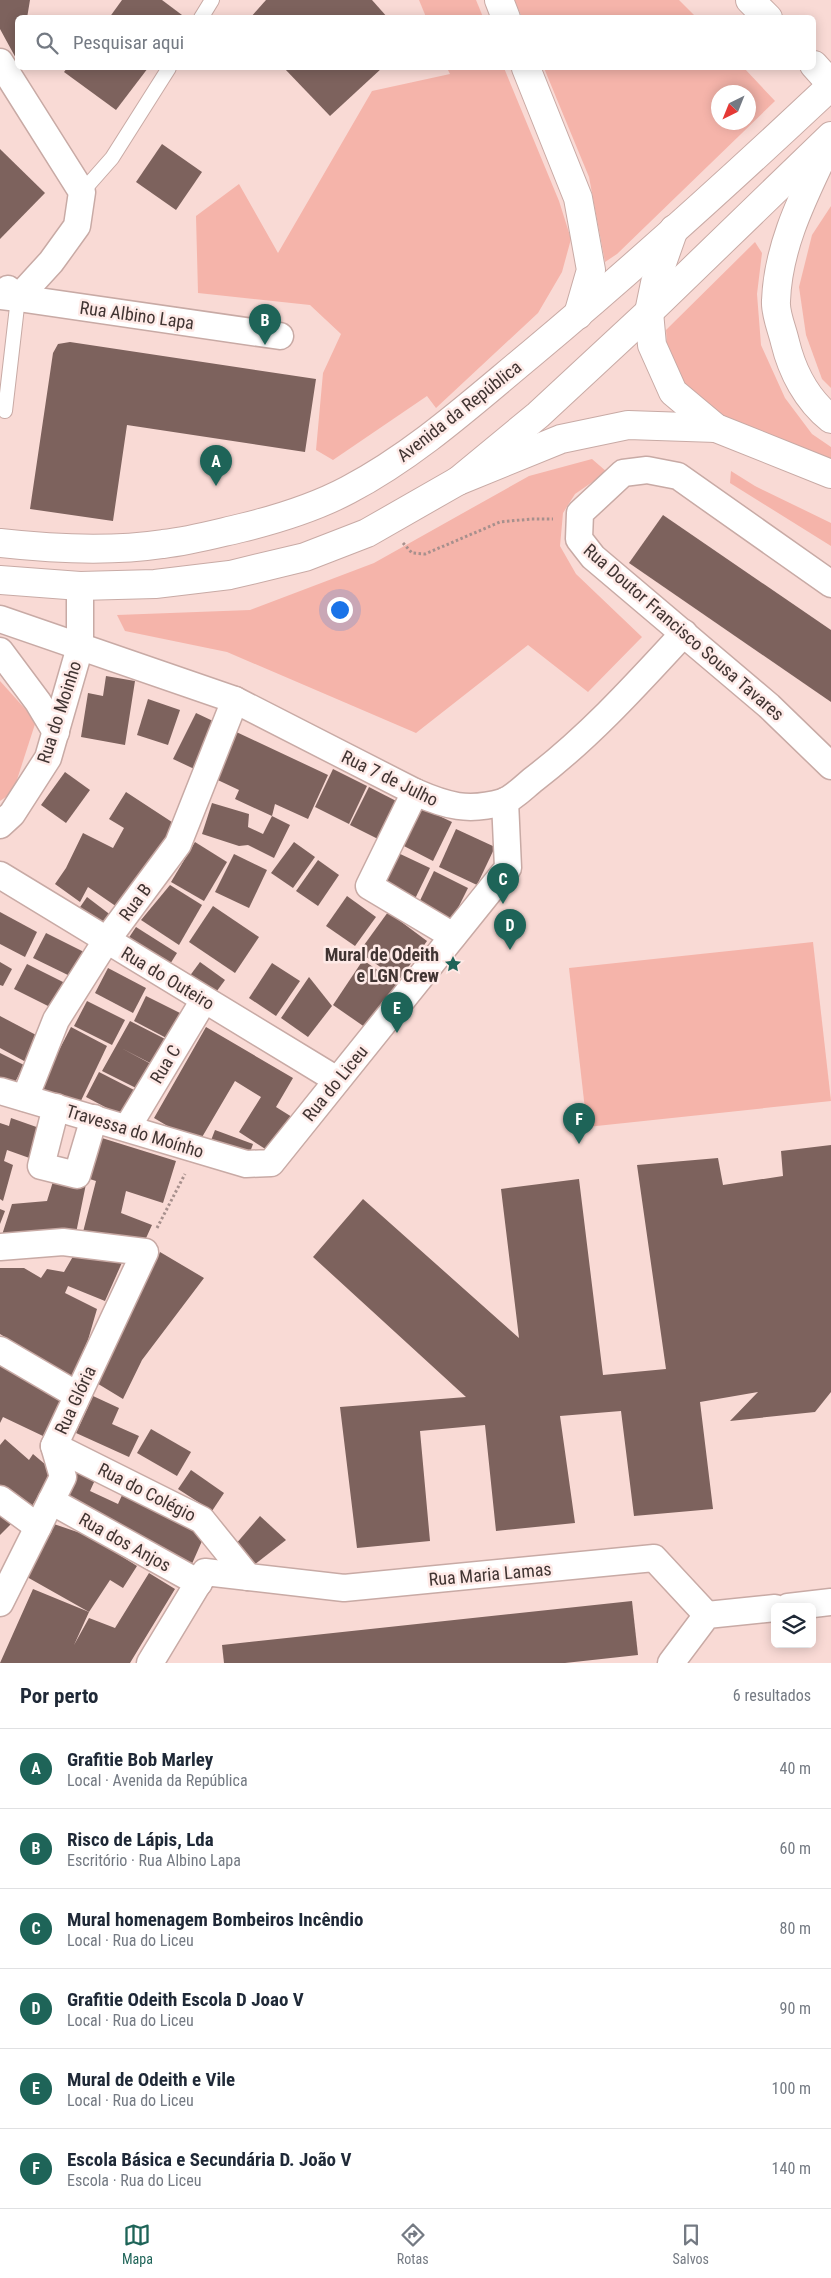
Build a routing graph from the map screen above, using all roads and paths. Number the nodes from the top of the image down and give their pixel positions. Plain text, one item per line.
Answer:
1 (212, 0) edge
2 (499, 0) edge
3 (750, 0) edge
4 (203, 15) edge
5 (505, 15) edge
6 (765, 15) edge
7 (0, 62) edge
8 (816, 67) edge
9 (168, 70) edge
10 (527, 70) edge
11 (831, 85) edge
12 (831, 137) edge
13 (82, 192) junction
14 (674, 229) junction
15 (6, 292) edge
16 (649, 312) junction
17 (578, 315) junction
18 (280, 336) dead end
19 (5, 411) dead end
20 (831, 419) edge
21 (716, 428) junction
22 (831, 474) edge
23 (458, 481) junction
24 (579, 534) junction
25 (399, 539) dead end
26 (0, 543) edge
27 (0, 580) edge
28 (831, 584) edge
29 (80, 586) junction
30 (0, 619) edge
31 (684, 633) junction
32 (80, 647) junction
33 (0, 651) edge
34 (235, 700) junction
35 (56, 732) junction
36 (831, 766) edge
37 (415, 792) junction
38 (505, 801) junction
39 (0, 825) edge
40 (0, 876) edge
41 (453, 936) junction
42 (106, 941) junction
43 (204, 1000) junction
44 (337, 1080) junction
45 (0, 1090) edge
46 (25, 1098) junction
47 (56, 1107) junction
48 (94, 1118) junction
49 (126, 1128) junction
50 (198, 1149) junction
51 (271, 1163) joint
52 (0, 1247) edge
53 (145, 1252) junction
54 (0, 1350) edge
55 (77, 1395) junction
56 (54, 1446) junction
57 (0, 1499) edge
58 (51, 1501) junction
59 (38, 1527) junction
60 (248, 1577) junction
61 (199, 1583) junction
62 (831, 1602) edge
63 (0, 1604) edge
64 (816, 1604) edge
65 (771, 1608) edge
66 (707, 1615) junction
67 (150, 1663) edge
68 (671, 1663) edge

1 - 4 lane
2 - 5 main road
3 - 6 main road
7 - 13 street
8 - 11 main road
9 - 13 lane
10 - 17 main road
11 - 14 main road, Avenida da República
12 - 16 main road
12 - 20 main road
13 - 15 street
14 - 16 main road
14 - 17 main road, Avenida da República
15 - 18 street, Rua Albino Lapa
15 - 19 lane
16 - 21 main road
16 - 23 main road
17 - 26 main road, Avenida da República
21 - 22 main road
21 - 23 main road
23 - 29 main road
24 - 25 path
24 - 28 street, Rua Doutor Francisco Sousa Tavares
24 - 31 street, Rua Doutor Francisco Sousa Tavares
27 - 29 main road
29 - 32 street
30 - 32 street, Rua 7 de Julho
31 - 36 street, Rua Doutor Francisco Sousa Tavares
31 - 38 street, Rua 7 de Julho
32 - 34 street, Rua 7 de Julho
32 - 35 street, Rua do Moinho
33 - 35 street
34 - 37 street, Rua 7 de Julho
34 - 42 street, Rua B
35 - 39 street, Rua do Moinho
37 - 38 street, Rua 7 de Julho
37 - 41 street
38 - 41 street, Rua do Liceu
40 - 42 street, Rua do Outeiro
41 - 44 street, Rua do Liceu
42 - 43 street, Rua do Outeiro
42 - 46 street, Rua B
43 - 44 street, Rua do Outeiro
43 - 49 street, Rua C
44 - 51 street, Rua do Liceu
45 - 46 street, Travessa do Moínho
46 - 47 street, Travessa do Moínho
47 - 48 street, Travessa do Moínho
47 - 48 street
48 - 49 street, Travessa do Moínho
49 - 50 street, Travessa do Moínho
50 - 51 street, Travessa do Moínho
50 - 53 path
52 - 53 street
53 - 55 street, Rua Glória
54 - 55 street
55 - 56 street, Rua Glória
56 - 58 street, Rua Glória
56 - 60 street, Rua do Colégio
57 - 59 street
58 - 59 street, Rua Glória
58 - 61 street, Rua dos Anjos
59 - 63 street, Rua Glória
60 - 61 street
60 - 66 street, Rua Maria Lamas
61 - 67 street
62 - 64 street
65 - 66 street
66 - 68 street

